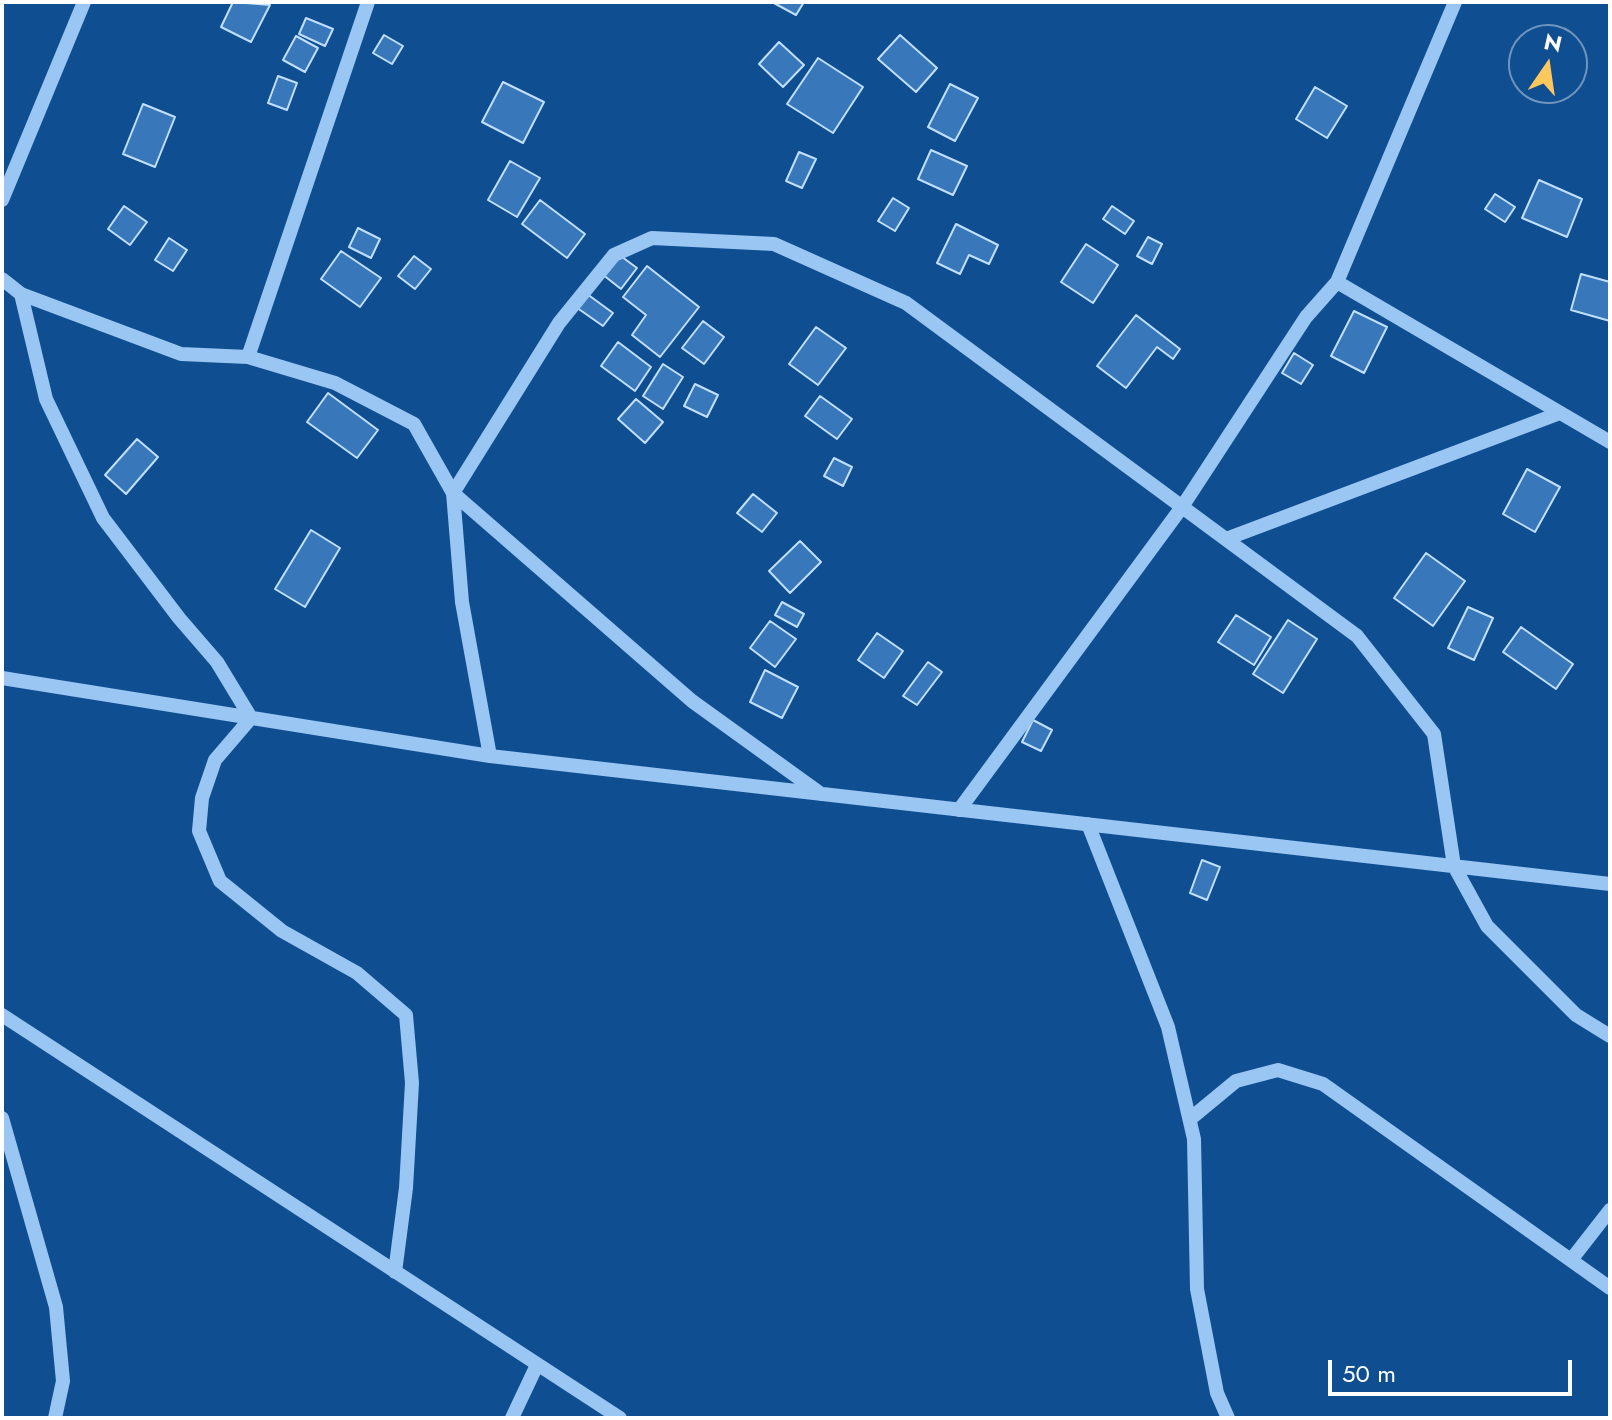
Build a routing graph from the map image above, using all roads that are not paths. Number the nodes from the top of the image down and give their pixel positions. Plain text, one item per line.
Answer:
1 (84, 2) edge
2 (368, 2) edge
3 (1455, 2) edge
4 (2, 200) edge
5 (2, 279) edge
6 (1337, 282) junction
7 (21, 294) junction
8 (248, 357) junction
9 (1560, 413) junction
10 (1610, 442) edge
11 (453, 493) junction
12 (1182, 507) junction
13 (1226, 539) junction
14 (2, 678) edge
15 (251, 718) junction
16 (490, 756) junction
17 (821, 794) junction
18 (959, 810) junction
19 (1088, 824) junction
20 (1454, 866) junction
21 (1610, 884) edge
22 (2, 1015) edge
23 (1610, 1036) edge
24 (2, 1118) edge
25 (1190, 1119) junction
26 (1610, 1210) edge
27 (1571, 1260) junction
28 (395, 1272) junction
29 (1610, 1288) edge
30 (537, 1365) junction
31 (55, 1418) edge
32 (512, 1418) edge
33 (620, 1418) edge
34 (1228, 1418) edge

1 - 4 street
2 - 8 street
3 - 6 street
5 - 7 street
6 - 9 street
6 - 12 street
7 - 8 street
7 - 15 street
8 - 11 street
9 - 10 street
9 - 13 street
11 - 12 street
11 - 16 street
11 - 17 street
12 - 13 street
12 - 18 street
13 - 20 street
14 - 15 street
15 - 16 street
15 - 28 street
16 - 17 street
17 - 18 street
18 - 19 street
19 - 20 street
19 - 25 street
20 - 21 street
20 - 23 street
22 - 28 street
24 - 31 street
25 - 27 street
25 - 34 street
26 - 27 street
27 - 29 street
28 - 30 street
30 - 32 street
30 - 33 street

